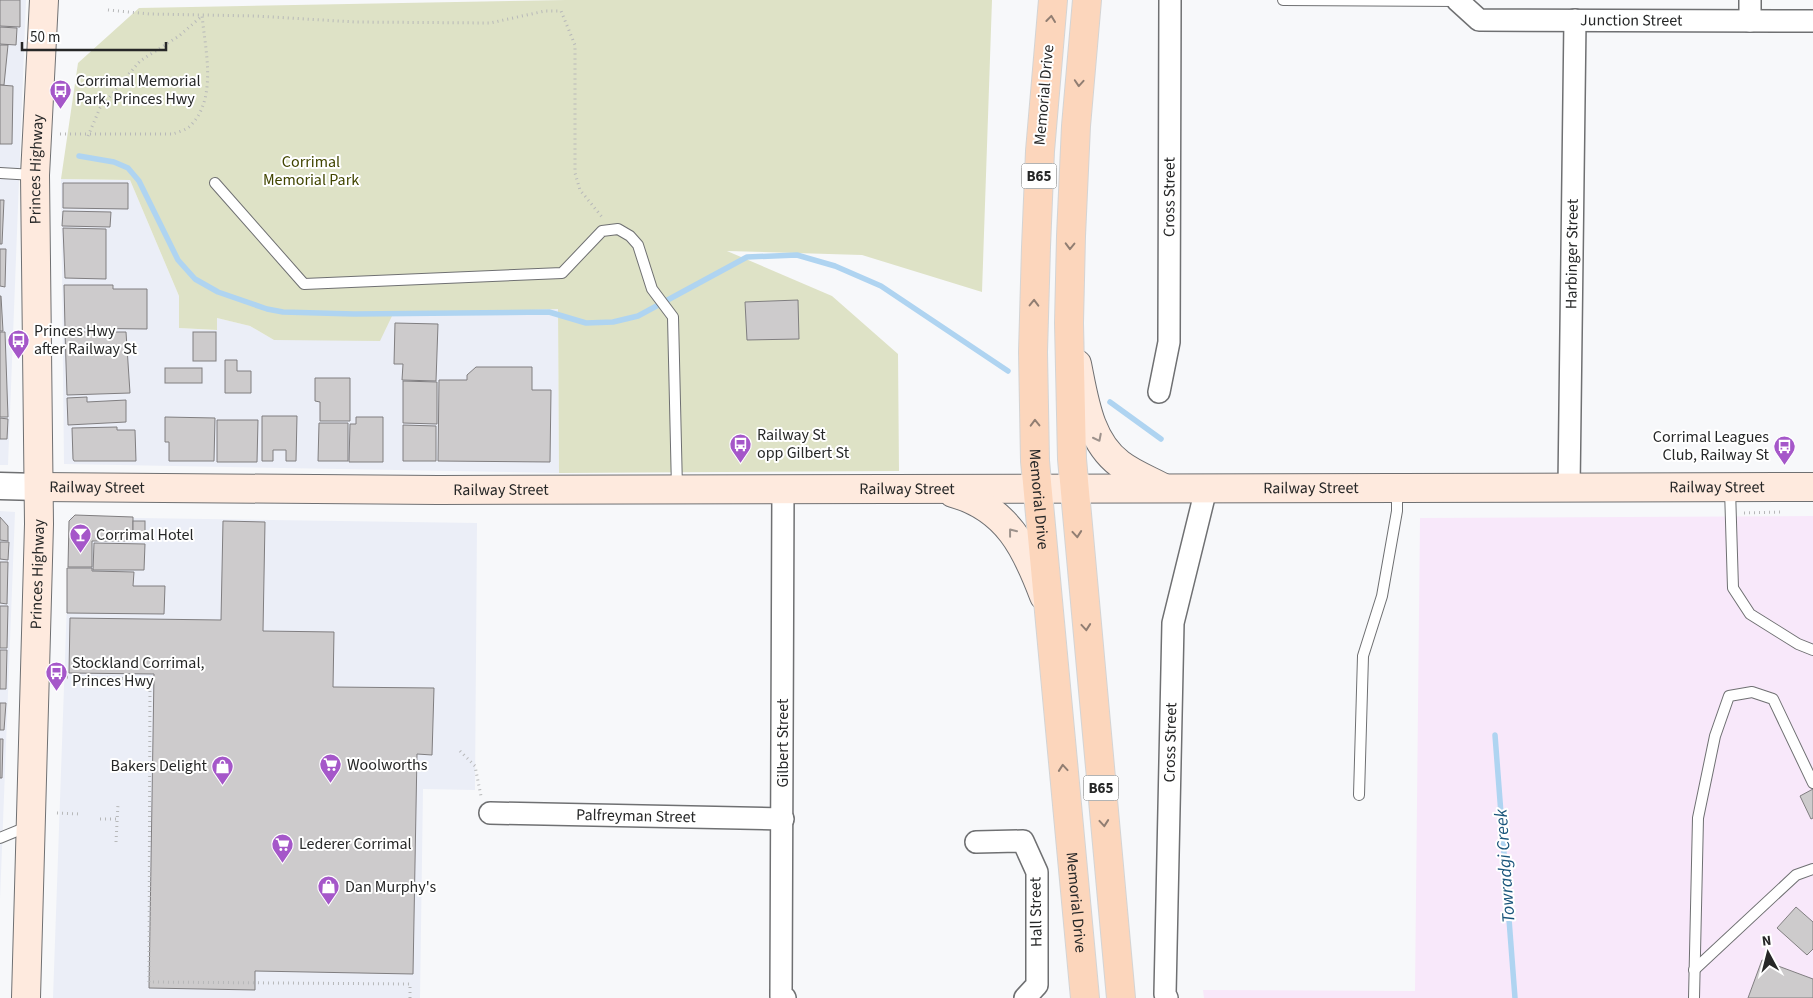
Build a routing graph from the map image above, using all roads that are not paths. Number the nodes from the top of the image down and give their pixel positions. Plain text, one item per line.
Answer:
1 (44, 0) edge
2 (1053, 0) edge
3 (1087, 0) edge
4 (1170, 0) edge
5 (1284, 0) edge
6 (1457, 0) edge
7 (1750, 10) edge
8 (1575, 20) junction
9 (1813, 21) edge
10 (0, 173) edge
11 (35, 175) junction
12 (215, 183) dead end
13 (1069, 323) junction
14 (1159, 392) dead end
15 (0, 486) edge
16 (39, 487) junction
17 (1569, 488) junction
18 (1730, 488) junction
19 (1813, 488) edge
20 (784, 489) junction
21 (937, 489) junction
22 (1167, 489) junction
23 (1206, 489) junction
24 (1397, 489) junction
25 (677, 490) junction
26 (1037, 490) junction
27 (1074, 490) junction
28 (1048, 607) junction
29 (1813, 650) edge
30 (1813, 783) edge
31 (1359, 795) dead end
32 (490, 813) road end
33 (783, 819) junction
34 (31, 824) junction
35 (0, 838) edge
36 (976, 842) dead end
37 (1813, 869) edge
38 (1694, 970) junction
39 (783, 997) edge
40 (26, 998) edge
41 (1025, 998) edge
42 (1085, 998) edge
43 (1121, 998) edge
44 (1167, 998) edge
45 (1694, 998) edge

1 - 11 main road, Princes Highway
26 -> 2 main road, Memorial Drive / B65
3 -> 13 main road, Memorial Drive / B65
4 - 14 street, Cross Street
5 - 6 lane
6 - 8 street, Junction Street
7 - 8 street, Junction Street
7 - 9 street, Junction Street
8 - 17 street, Harbinger Street
10 - 11 lane
11 - 16 main road, Princes Highway
12 - 25 lane
13 -> 22 main road
13 - 27 main road, Memorial Drive / B65
15 - 16 street, Railway Street
16 - 25 main road, Railway Street
16 - 34 main road, Princes Highway
17 - 18 main road, Railway Street
17 - 24 main road, Railway Street
18 - 19 main road, Railway Street
18 - 29 lane
20 - 21 main road, Railway Street
20 - 25 main road, Railway Street
20 - 33 street, Gilbert Street
21 - 26 main road, Railway Street
28 -> 21 main road
22 - 23 main road, Railway Street
22 - 27 main road, Railway Street
23 - 24 main road, Railway Street
23 - 44 street, Cross Street
24 - 31 lane
26 - 27 main road, Railway Street
26 - 28 main road, Memorial Drive / B65
27 -> 43 main road, Memorial Drive / B65
42 -> 28 main road, Memorial Drive / B65
30 - 38 lane
32 - 33 street, Palfreyman Street
33 - 39 street, Gilbert Street
34 - 35 lane
34 - 40 main road, Princes Highway
36 - 41 street, Hall Street
37 - 38 lane
38 - 45 lane

